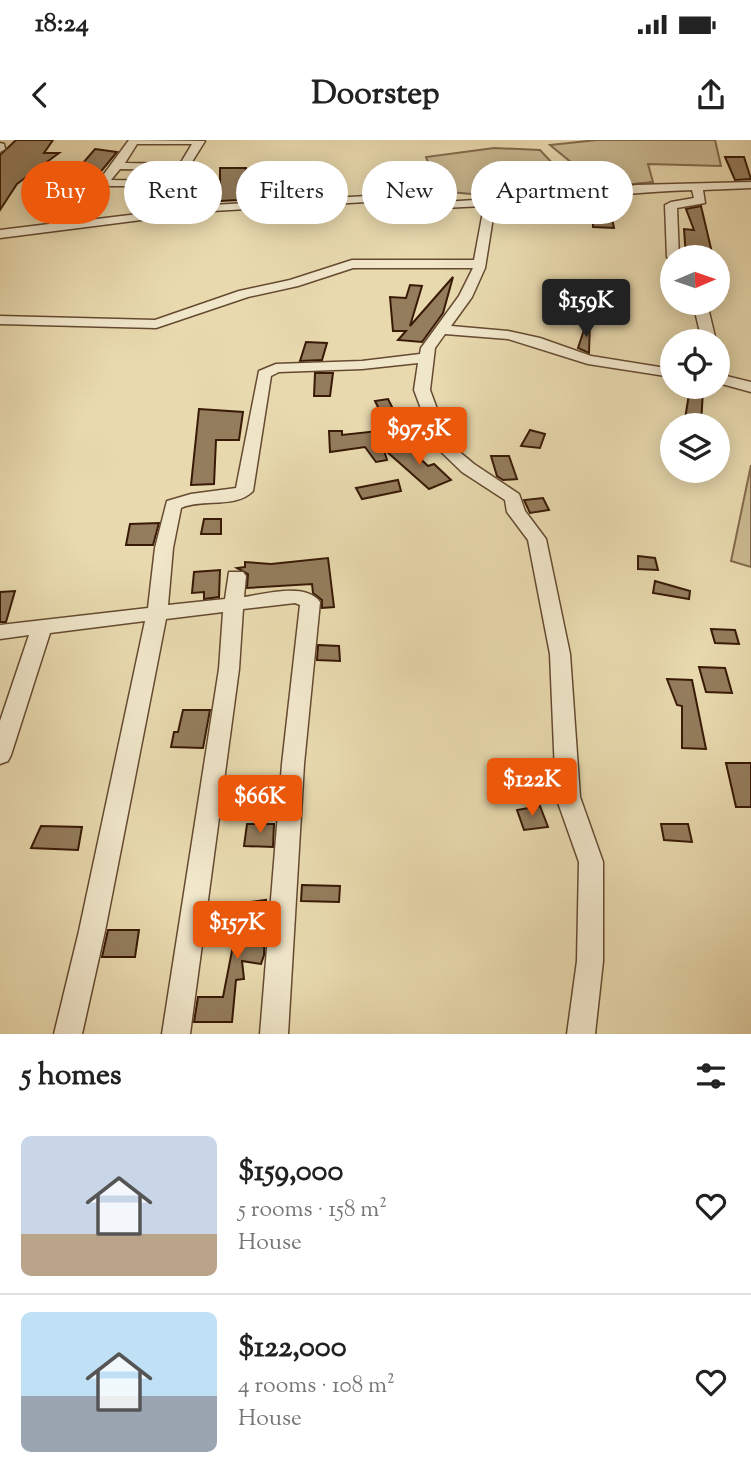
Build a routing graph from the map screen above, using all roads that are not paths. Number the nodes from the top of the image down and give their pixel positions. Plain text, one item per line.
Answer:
1 (200, 140) edge
2 (133, 141) edge
3 (193, 152) junction
4 (128, 153) junction
5 (188, 161) edge
6 (119, 166) junction
7 (124, 166) edge
8 (110, 175) edge
9 (751, 185) edge
10 (696, 186) junction
11 (633, 188) edge
12 (471, 203) edge
13 (56, 224) edge
14 (487, 224) edge
15 (53, 227) junction
16 (0, 234) edge
17 (673, 245) edge
18 (480, 264) junction
19 (0, 320) edge
20 (440, 329) junction
21 (426, 359) junction
22 (660, 371) edge
23 (730, 382) edge
24 (751, 387) edge
25 (236, 576) dead end
26 (233, 606) junction
27 (158, 613) junction
28 (42, 626) junction
29 (0, 632) edge
30 (0, 755) edge
31 (68, 1034) edge
32 (176, 1034) edge
33 (274, 1034) edge
34 (582, 1034) edge

1 - 2 street
1 - 3 street
2 - 4 street
3 - 4 street
3 - 5 street
4 - 6 street
6 - 7 street
6 - 8 street
9 - 10 street
10 - 11 street
10 - 17 street
12 - 15 street
13 - 15 street
14 - 18 street
15 - 16 street
18 - 19 street
18 - 20 street
20 - 21 street
20 - 22 street
21 - 27 street
21 - 34 street
23 - 24 street
25 - 26 street
26 - 27 street
26 - 32 street
26 - 33 street
27 - 28 street
27 - 31 street
28 - 29 street
28 - 30 street

